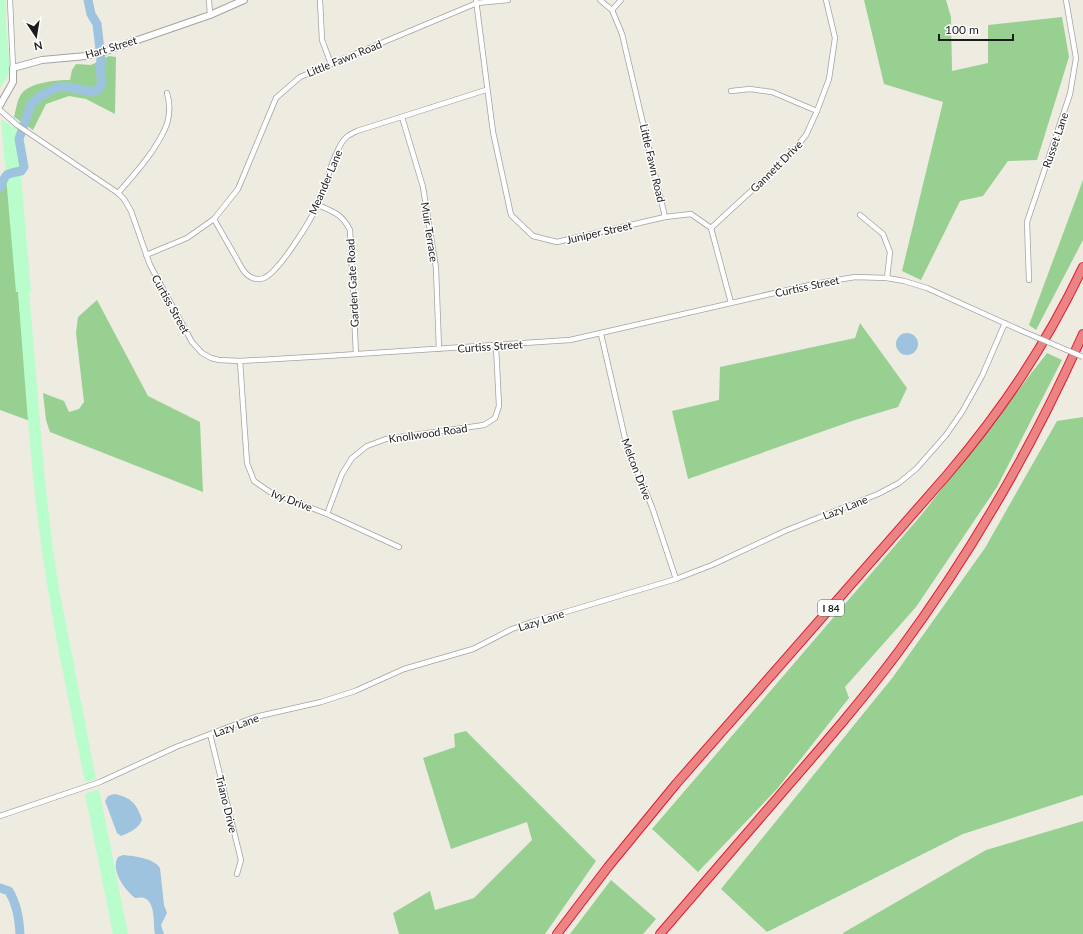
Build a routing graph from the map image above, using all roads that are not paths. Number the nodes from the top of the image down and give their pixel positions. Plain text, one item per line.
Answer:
1 (10, 0) edge
2 (210, 0) edge
3 (244, 0) edge
4 (320, 0) edge
5 (508, 0) edge
6 (600, 0) edge
7 (621, 0) edge
8 (826, 0) edge
9 (1066, 0) edge
10 (476, 1) edge
11 (612, 10) junction
12 (210, 15) junction
13 (332, 64) junction
14 (13, 68) junction
15 (486, 90) junction
16 (731, 91) dead end
17 (167, 93) dead end
18 (0, 105) edge
19 (0, 110) edge
20 (817, 111) junction
21 (402, 117) junction
22 (118, 193) junction
23 (318, 205) junction
24 (860, 215) dead end
25 (665, 217) junction
26 (214, 219) junction
27 (711, 228) junction
28 (146, 255) junction
29 (1083, 267) edge
30 (887, 278) junction
31 (1029, 280) dead end
32 (731, 303) junction
33 (1005, 324) junction
34 (601, 334) junction
35 (1083, 334) edge
36 (496, 346) junction
37 (440, 349) junction
38 (356, 354) junction
39 (1083, 357) edge
40 (240, 361) junction
41 (327, 514) junction
42 (399, 547) dead end
43 (676, 579) junction
44 (210, 734) junction
45 (0, 816) edge
46 (236, 874) dead end
47 (557, 934) edge
48 (660, 934) edge

1 - 14 street
2 - 12 street
3 - 12 street, Hart Street
4 - 13 street
5 - 10 street, Little Fawn Road
6 - 11 street, Little Fawn Road
7 - 11 street
8 - 20 street, Gannett Drive
9 - 31 street, Russet Lane
10 - 13 street, Little Fawn Road
10 - 15 street, Juniper Street
11 - 25 street, Little Fawn Road
12 - 14 street, Hart Street
13 - 26 street, Little Fawn Road
14 - 18 street
15 - 21 street, Meander Lane
15 - 25 street, Juniper Street
16 - 20 street
17 - 22 street
19 - 22 street, Curtiss Street
20 - 27 street, Gannett Drive
21 - 23 street, Meander Lane
21 - 37 street, Muir Terrace
22 - 28 street, Curtiss Street
23 - 26 street, Meander Lane
23 - 38 street, Garden Gate Road
24 - 30 street
25 - 27 street, Juniper Street
26 - 28 street, Little Fawn Road
27 - 32 street
28 - 40 street, Curtiss Street
29 - 47 highway, I 84
30 - 32 street, Curtiss Street
30 - 33 street, Curtiss Street
32 - 34 street, Curtiss Street
33 - 39 street, Curtiss Street, bridge
33 - 43 street, Lazy Lane
34 - 36 street, Curtiss Street
34 - 43 street, Melcon Drive
35 - 48 highway
36 - 37 street, Curtiss Street
36 - 41 street, Knollwood Road
37 - 38 street, Curtiss Street
38 - 40 street, Curtiss Street
40 - 41 street, Ivy Drive
41 - 42 street, Ivy Drive
43 - 44 street, Lazy Lane
44 - 45 street, Lazy Lane
44 - 46 street, Triano Drive

